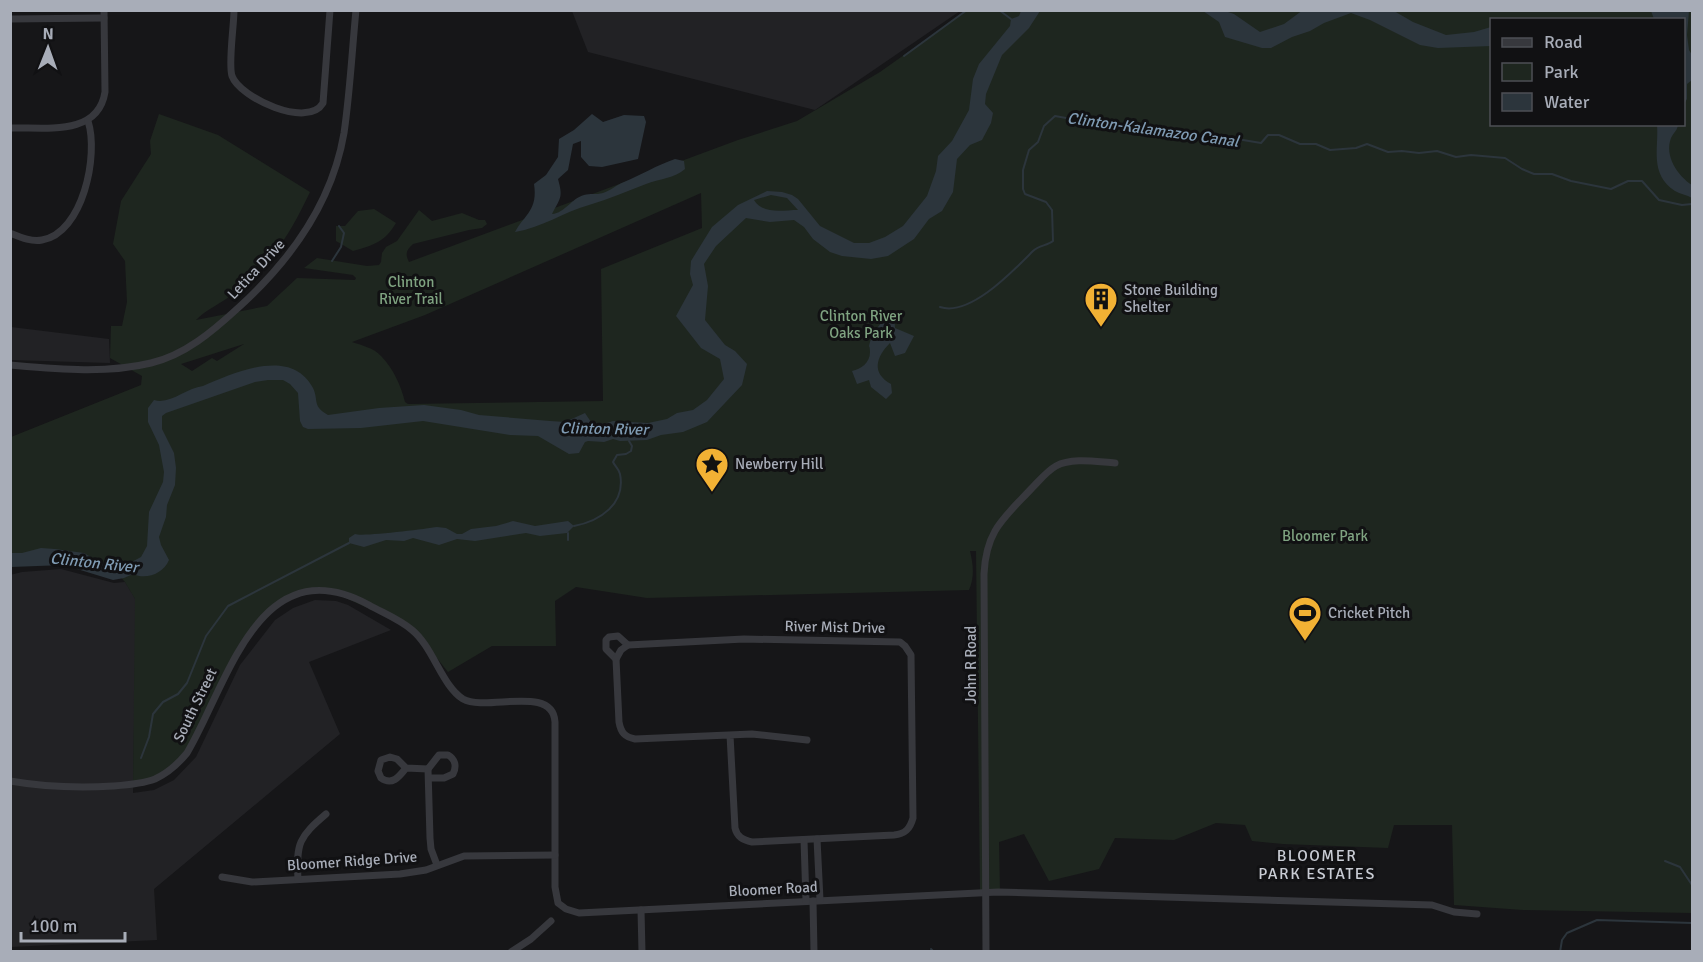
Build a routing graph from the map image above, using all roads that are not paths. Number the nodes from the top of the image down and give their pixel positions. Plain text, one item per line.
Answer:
1 (234, 10) edge
2 (330, 10) edge
3 (356, 10) edge
4 (104, 14) edge
5 (10, 19) edge
6 (87, 121) junction
7 (10, 128) edge
8 (10, 233) edge
9 (10, 365) edge
10 (1115, 463) dead end
11 (308, 591) joint
12 (628, 645) junction
13 (616, 658) junction
14 (730, 735) junction
15 (807, 740) dead end
16 (406, 768) dead end
17 (428, 768) junction
18 (429, 778) junction
19 (10, 781) edge
20 (326, 814) dead end
21 (817, 839) junction
22 (804, 840) junction
23 (555, 855) junction
24 (437, 865) junction
25 (222, 877) dead end
26 (298, 879) junction
27 (985, 893) junction
28 (813, 901) junction
29 (641, 909) junction
30 (1477, 914) dead end
31 (551, 921) dead end
32 (511, 951) edge
33 (642, 951) edge
34 (814, 951) edge
35 (986, 951) edge

1 - 2 street
3 - 9 street, Letica Drive
4 - 5 street
4 - 6 street
6 - 7 street
6 - 8 street
10 - 27 street, John R Road
11 - 19 street, South Street
11 - 23 street, Bloomer Road
12 - 13 street
12 - 13 street, River Mist Drive
12 - 21 street, River Mist Drive
13 - 14 street, River Mist Drive
14 - 15 street
14 - 22 street, River Mist Drive
16 - 17 street
17 - 18 street
17 - 18 street
18 - 24 street
20 - 26 street
21 - 22 street, River Mist Drive
21 - 28 street
22 - 28 street
23 - 24 street, Bloomer Ridge Drive
23 - 29 street, Bloomer Road
24 - 26 street, Bloomer Ridge Drive
25 - 26 street, Bloomer Ridge Drive
27 - 28 street, Bloomer Road
27 - 30 street, Bloomer Road
27 - 35 street, John R Road
28 - 29 street, Bloomer Road
28 - 34 street
29 - 33 street
31 - 32 street

